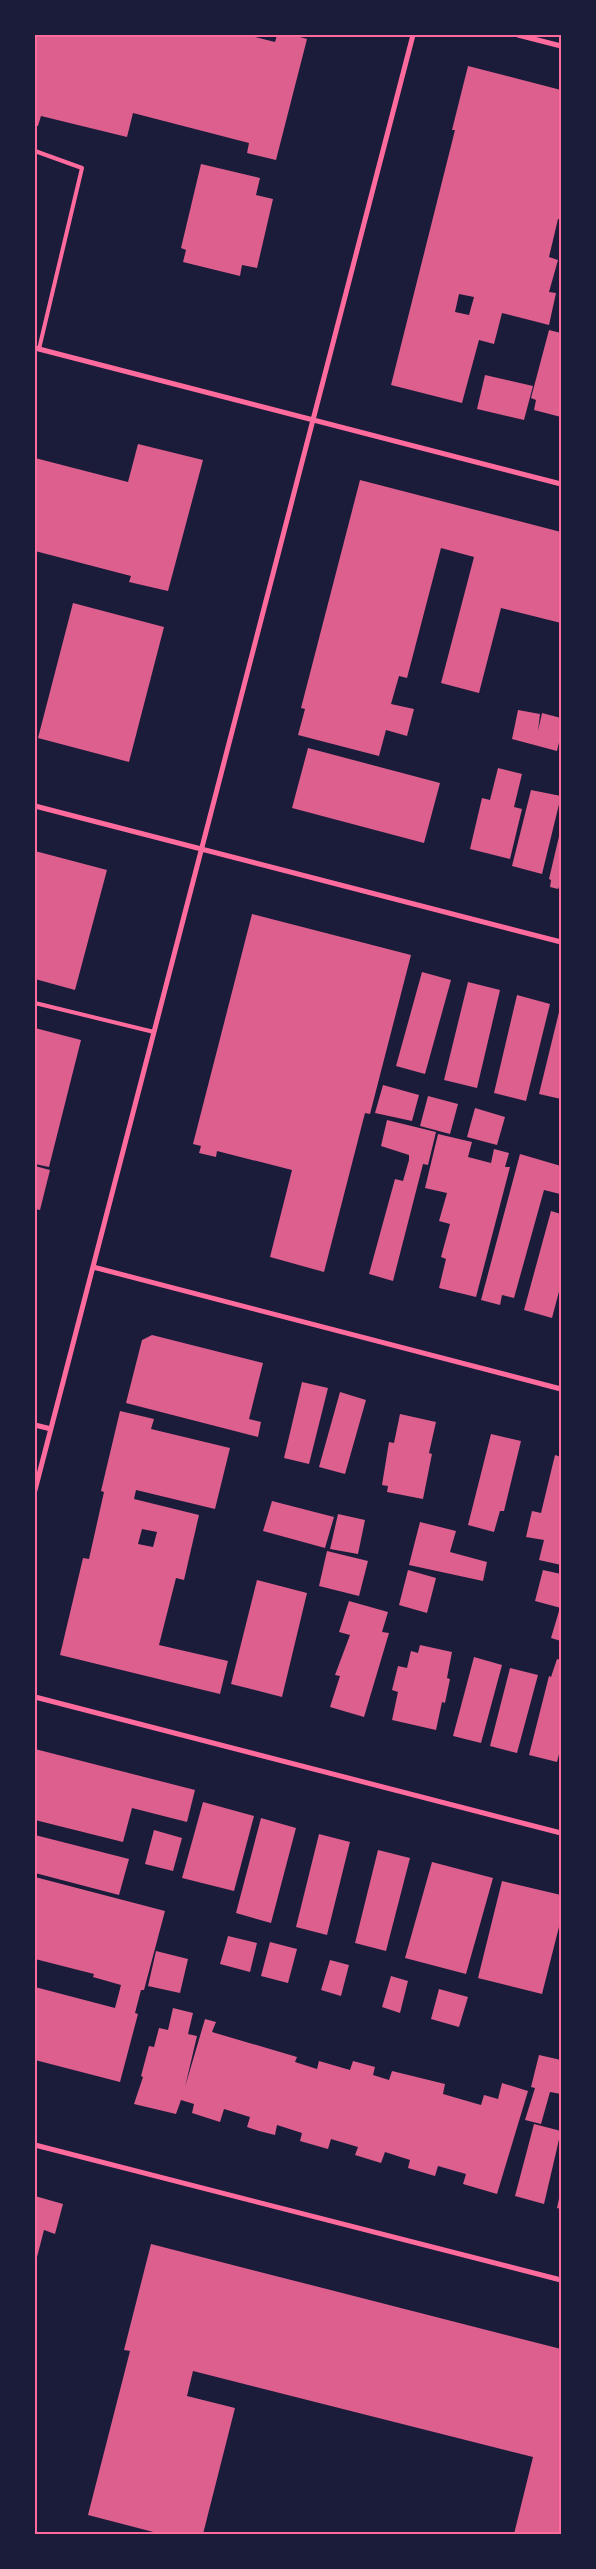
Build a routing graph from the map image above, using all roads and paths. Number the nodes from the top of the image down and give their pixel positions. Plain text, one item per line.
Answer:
1 (413, 35) edge
2 (518, 35) edge
3 (561, 46) edge
4 (35, 151) edge
5 (37, 348) edge
6 (313, 420) junction
7 (561, 484) edge
8 (35, 806) edge
9 (201, 849) junction
10 (561, 942) edge
11 (35, 1003) edge
12 (154, 1032) junction
13 (93, 1267) junction
14 (561, 1389) edge
15 (35, 1425) edge
16 (51, 1430) junction
17 (35, 1490) edge
18 (35, 1697) edge
19 (561, 1833) edge
20 (35, 2145) edge
21 (561, 2280) edge

1 - 6 street
2 - 3 street
4 - 5 lane
5 - 6 street
6 - 7 street
6 - 9 street
8 - 9 street
9 - 10 street
9 - 12 street
11 - 12 lane
12 - 13 street
13 - 14 street
13 - 16 street
15 - 16 street
16 - 17 street
18 - 19 street
20 - 21 street

